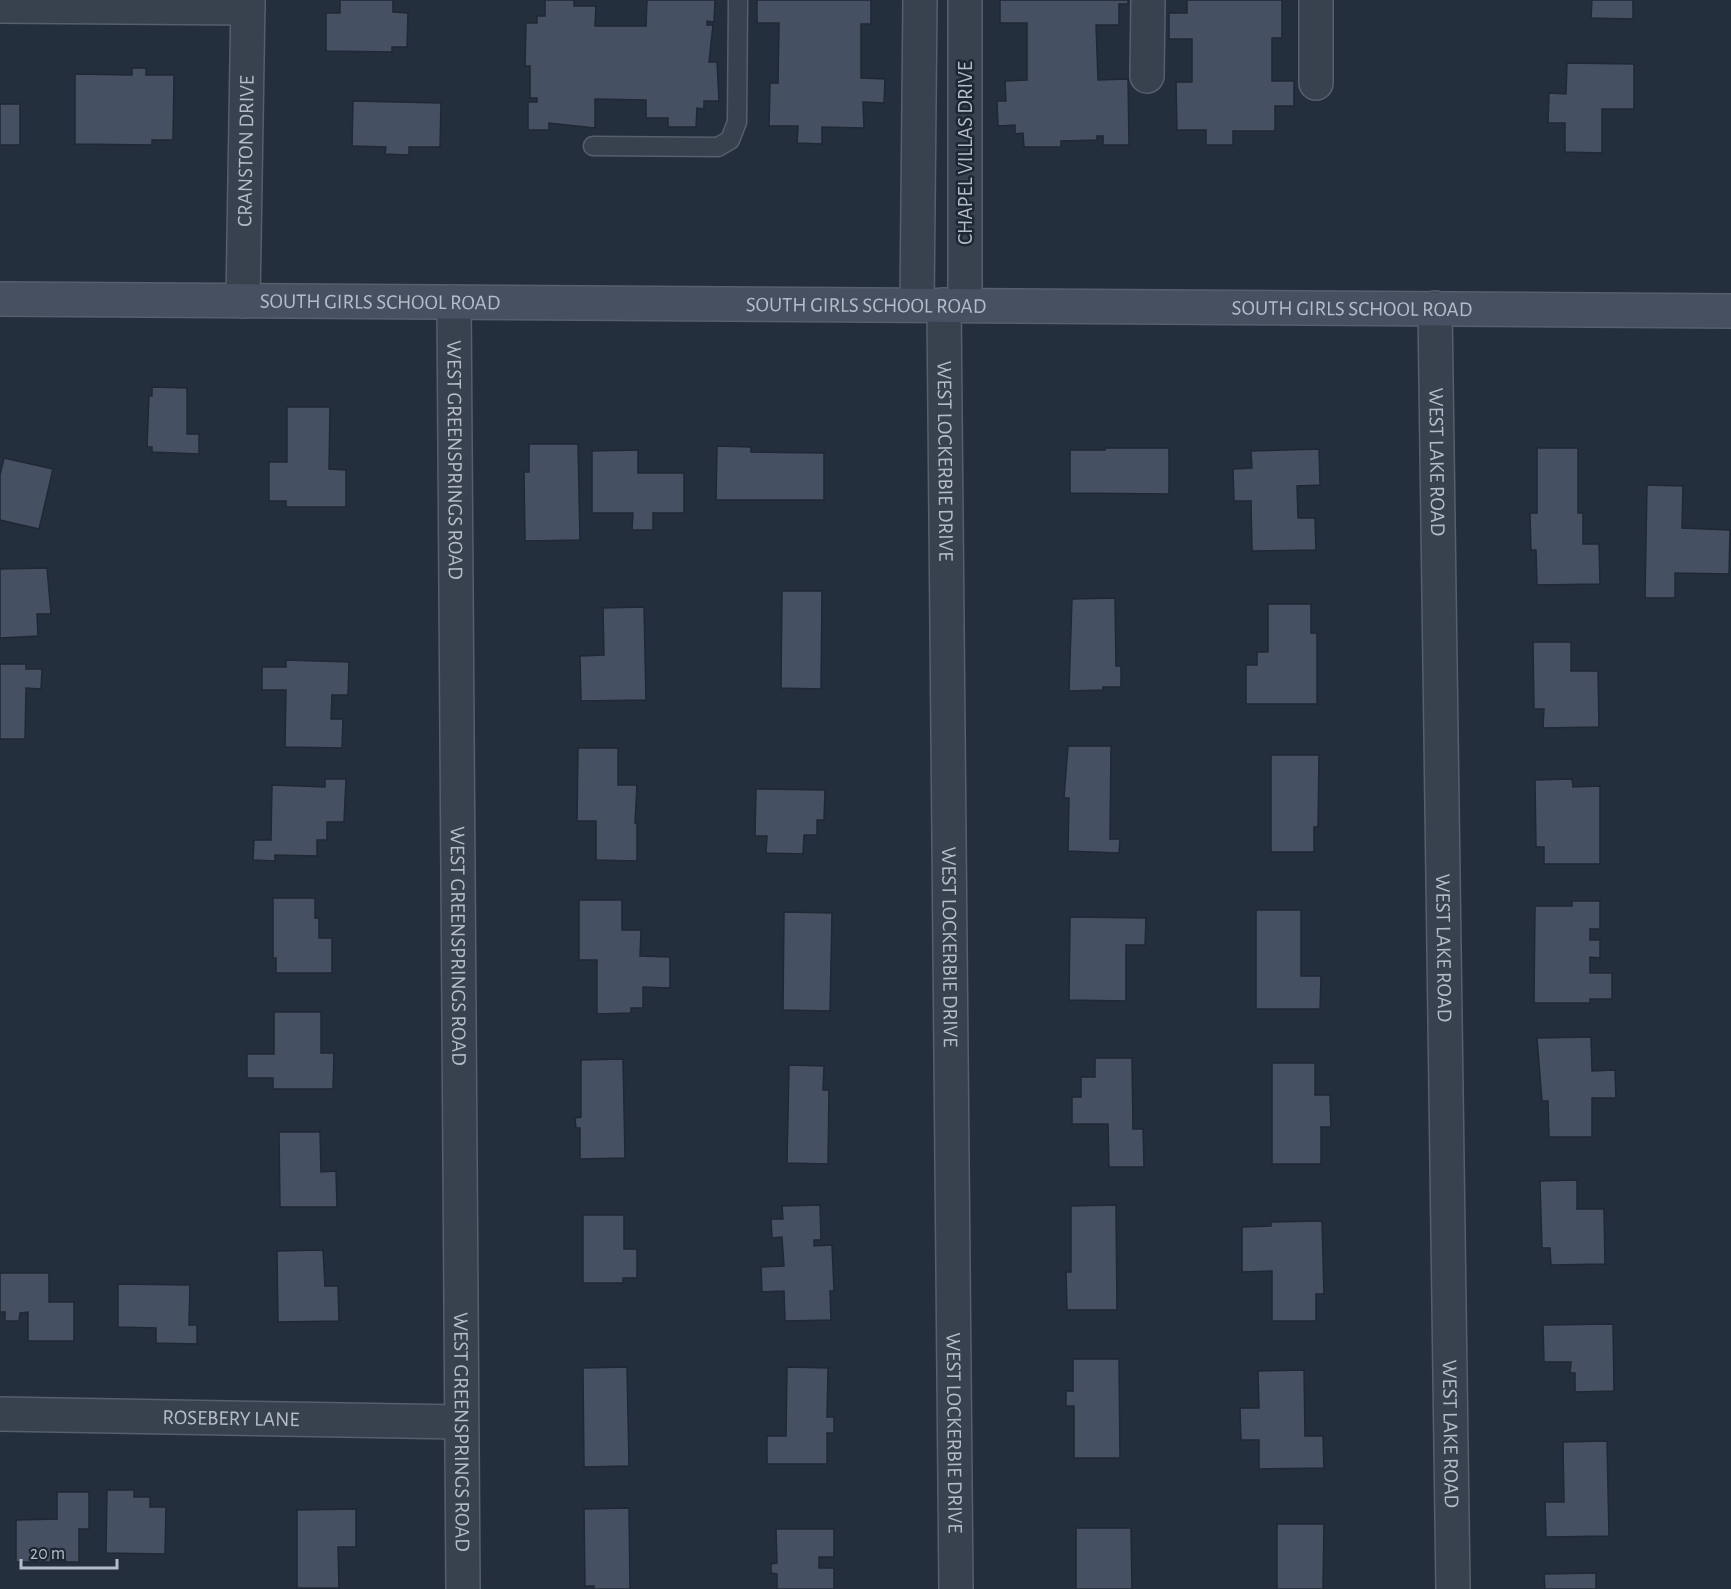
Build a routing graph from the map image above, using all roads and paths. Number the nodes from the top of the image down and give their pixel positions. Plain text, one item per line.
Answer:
1 (738, 0) edge
2 (920, 0) edge
3 (965, 0) edge
4 (1148, 0) edge
5 (1316, 0) edge
6 (248, 4) edge
7 (0, 6) edge
8 (1147, 76) dead end
9 (1316, 83) dead end
10 (593, 146) dead end
11 (0, 299) edge
12 (243, 301) junction
13 (454, 302) junction
14 (942, 305) junction
15 (1435, 308) junction
16 (1731, 311) edge
17 (0, 1414) edge
18 (461, 1422) junction
19 (463, 1589) edge
20 (956, 1589) edge
21 (1453, 1589) edge

1 - 10 lane
2 - 14 street
3 - 14 street, CHAPEL VILLAS DRIVE
4 - 8 street
5 - 9 street
6 - 7 street
6 - 12 street, CRANSTON DRIVE
11 - 12 main road, SOUTH GIRLS SCHOOL ROAD
12 - 13 main road, SOUTH GIRLS SCHOOL ROAD
13 - 14 main road, SOUTH GIRLS SCHOOL ROAD
13 - 18 street, WEST GREENSPRINGS ROAD
14 - 15 main road, SOUTH GIRLS SCHOOL ROAD
14 - 20 street, WEST LOCKERBIE DRIVE
15 - 16 main road, SOUTH GIRLS SCHOOL ROAD
15 - 21 street, WEST LAKE ROAD
17 - 18 street, ROSEBERY LANE
18 - 19 street, WEST GREENSPRINGS ROAD

